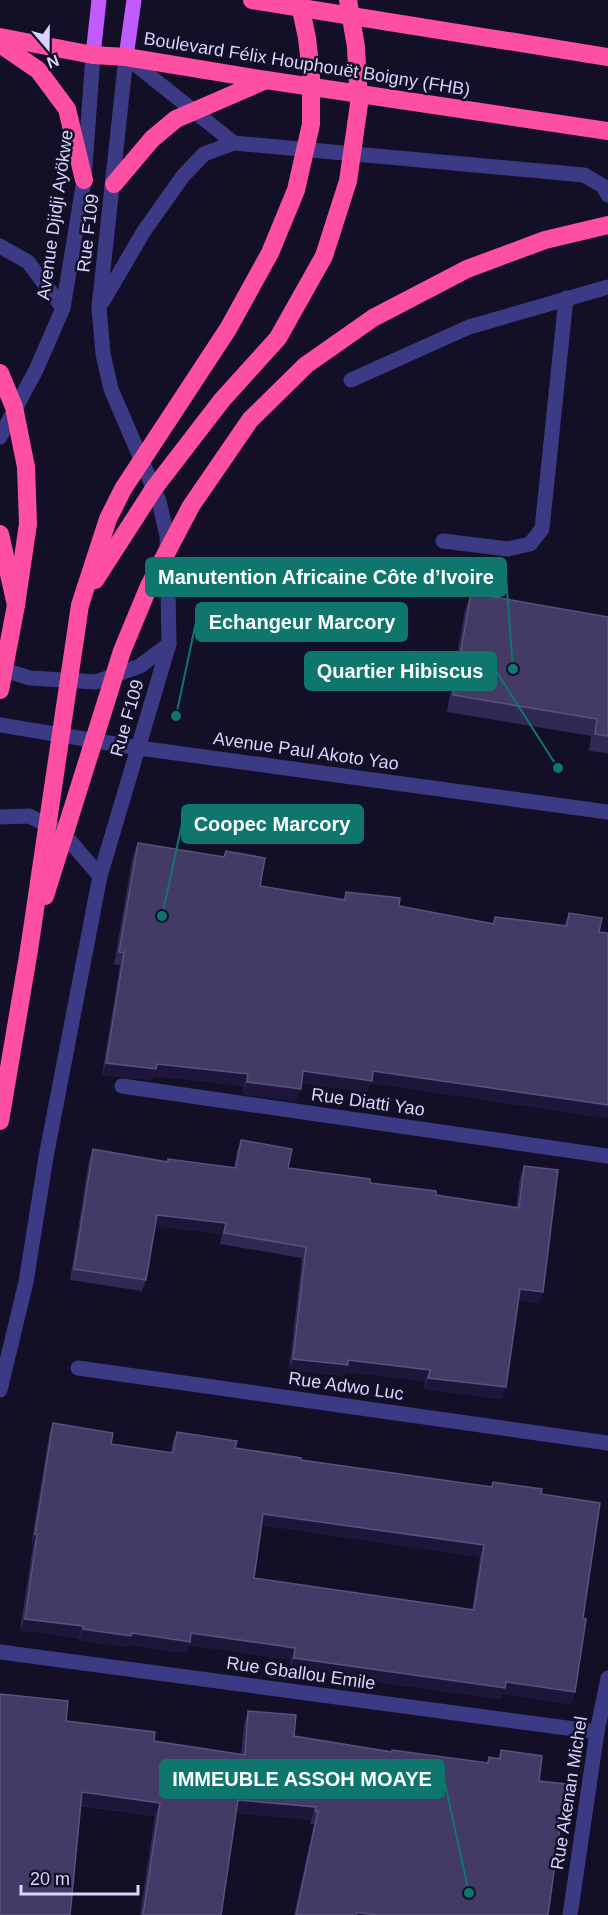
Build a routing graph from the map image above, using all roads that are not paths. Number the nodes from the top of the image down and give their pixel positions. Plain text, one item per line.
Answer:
1 (99, 0) edge
2 (134, 0) edge
3 (252, 0) edge
4 (299, 0) edge
5 (348, 0) edge
6 (0, 37) edge
7 (0, 44) edge
8 (93, 55) junction
9 (126, 57) junction
10 (608, 57) edge
11 (266, 80) junction
12 (194, 111) junction
13 (608, 130) edge
14 (234, 143) junction
15 (84, 180) junction
16 (114, 184) junction
17 (608, 195) edge
18 (608, 225) edge
19 (0, 246) edge
20 (608, 287) edge
21 (566, 298) junction
22 (99, 307) junction
23 (63, 308) junction
24 (0, 373) edge
25 (351, 380) dead end
26 (0, 437) edge
27 (0, 534) edge
28 (443, 541) dead end
29 (16, 605) junction
30 (80, 605) junction
31 (169, 644) junction
32 (0, 669) edge
33 (0, 690) edge
34 (0, 724) edge
35 (139, 748) junction
36 (608, 812) edge
37 (0, 817) edge
38 (100, 876) junction
39 (29, 950) junction
40 (122, 1086) dead end
41 (0, 1120) edge
42 (608, 1156) edge
43 (78, 1368) dead end
44 (0, 1389) edge
45 (608, 1443) edge
46 (0, 1652) edge
47 (608, 1678) edge
48 (602, 1723) edge
49 (570, 1915) edge

1 - 8 main road
2 - 9 main road
3 - 10 highway
4 - 30 highway, bridge
5 - 30 highway, bridge
6 - 8 highway, Boulevard Félix Houphouët Boigny (FHB)
7 - 15 highway
8 - 9 highway, Boulevard Félix Houphouët Boigny (FHB)
8 - 15 street, Avenue Djidji Ayökwe
9 - 11 highway, Boulevard Félix Houphouët Boigny (FHB)
9 - 12 street
9 - 16 street, Rue F109
11 - 12 highway
11 - 13 highway, Boulevard Félix Houphouët Boigny (FHB)
12 - 14 street
12 - 16 highway
14 - 17 street
14 - 22 street
15 - 23 street, Avenue Djidji Ayökwe
16 - 22 street, Rue F109
18 - 39 highway, bridge
19 - 23 street
20 - 21 street
21 - 25 street
21 - 28 street
22 - 31 street, Rue F109
23 - 26 street, Avenue Djidji Ayökwe
24 - 29 highway, bridge
27 - 29 highway
29 - 33 highway, bridge
30 - 39 highway, bridge
31 - 32 street
31 - 35 street, Rue F109
34 - 35 street, Avenue Paul Akoto Yao
35 - 36 street, Avenue Paul Akoto Yao
35 - 38 street, Rue F109
37 - 38 street
38 - 44 street, Rue F109
39 - 41 highway
40 - 42 street, Rue Diatti Yao
43 - 45 street, Rue Adwo Luc
46 - 48 street, Rue Gballou Emile
47 - 48 street, Rue Akenan Michel
48 - 49 street, Rue Akenan Michel

